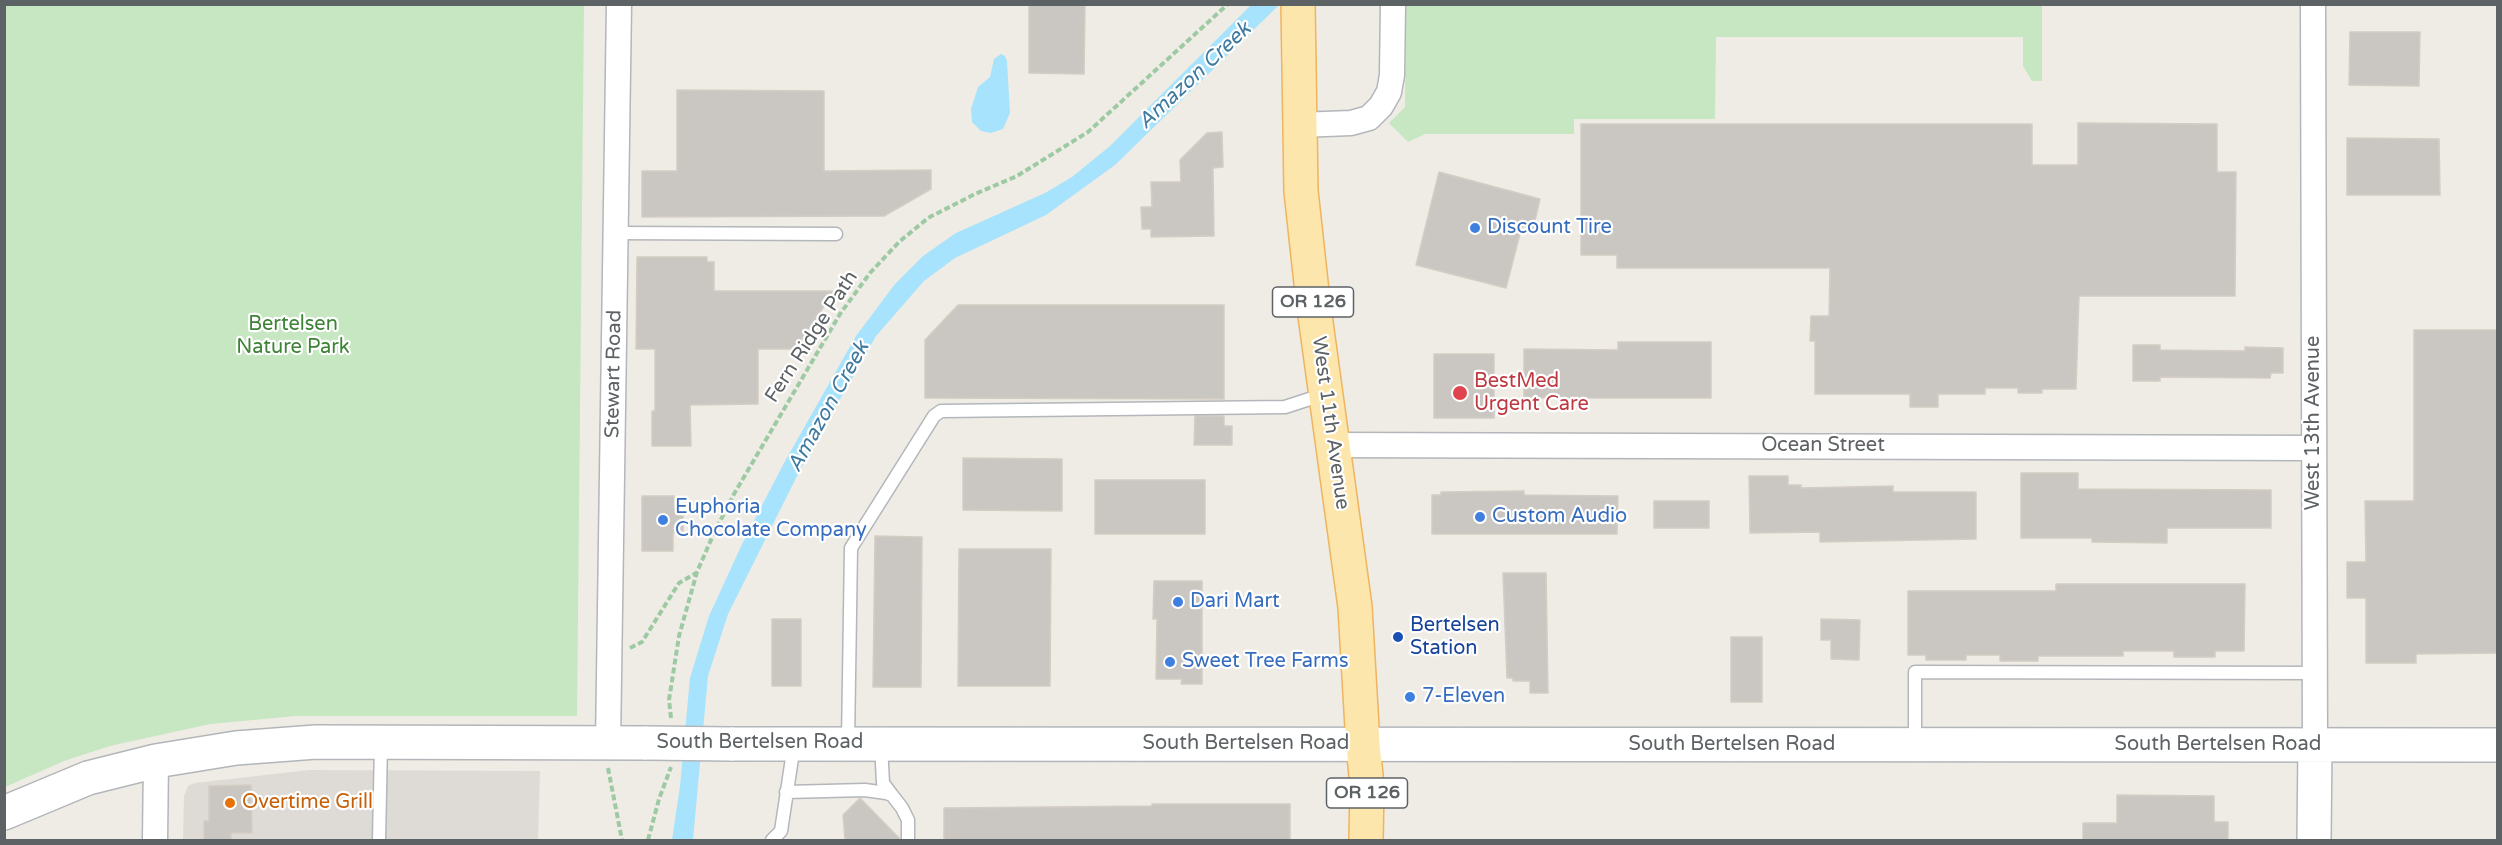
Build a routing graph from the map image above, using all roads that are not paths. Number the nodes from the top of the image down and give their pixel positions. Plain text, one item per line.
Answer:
1 (619, 4) edge
2 (1393, 4) edge
3 (2313, 4) edge
4 (1298, 19) edge
5 (1299, 125) junction
6 (616, 233) junction
7 (836, 234) dead end
8 (1326, 394) junction
9 (1333, 446) junction
10 (2314, 448) junction
11 (2314, 673) junction
12 (381, 742) junction
13 (608, 743) junction
14 (794, 743) junction
15 (848, 743) junction
16 (881, 744) junction
17 (1362, 745) junction
18 (1915, 745) junction
19 (2315, 745) junction
20 (2498, 745) edge
21 (156, 760) junction
22 (879, 787) junction
23 (786, 792) junction
24 (4, 813) edge
25 (155, 840) edge
26 (379, 840) edge
27 (772, 840) edge
28 (908, 840) edge
29 (1366, 840) edge
30 (2314, 840) edge

1 - 6 street, Stewart Road
2 - 5 street
3 - 10 street, West 13th Avenue
4 - 5 main road, West 11th Avenue / OR 126
5 - 8 main road, West 11th Avenue / OR 126
6 - 7 lane
6 - 13 street, Stewart Road
8 - 9 main road, West 11th Avenue / OR 126
8 - 15 lane
9 - 10 street, Ocean Street
9 - 17 main road, West 11th Avenue / OR 126
10 - 11 street, West 13th Avenue
11 - 18 lane
11 - 19 street, West 13th Avenue
12 - 13 street, South Bertelsen Road
12 - 21 street, South Bertelsen Road
12 - 26 lane
13 - 14 street, South Bertelsen Road, bridge
14 - 15 street, South Bertelsen Road
14 - 23 lane
15 - 16 street, South Bertelsen Road
16 - 17 street, South Bertelsen Road
16 - 22 lane
17 - 18 street, South Bertelsen Road
17 - 29 main road, West 11th Avenue / OR 126
18 - 19 street, South Bertelsen Road
19 - 20 street, South Bertelsen Road
19 - 30 street, West 13th Avenue
21 - 24 street, South Bertelsen Road
21 - 25 street
22 - 23 lane
22 - 28 lane
23 - 27 lane

